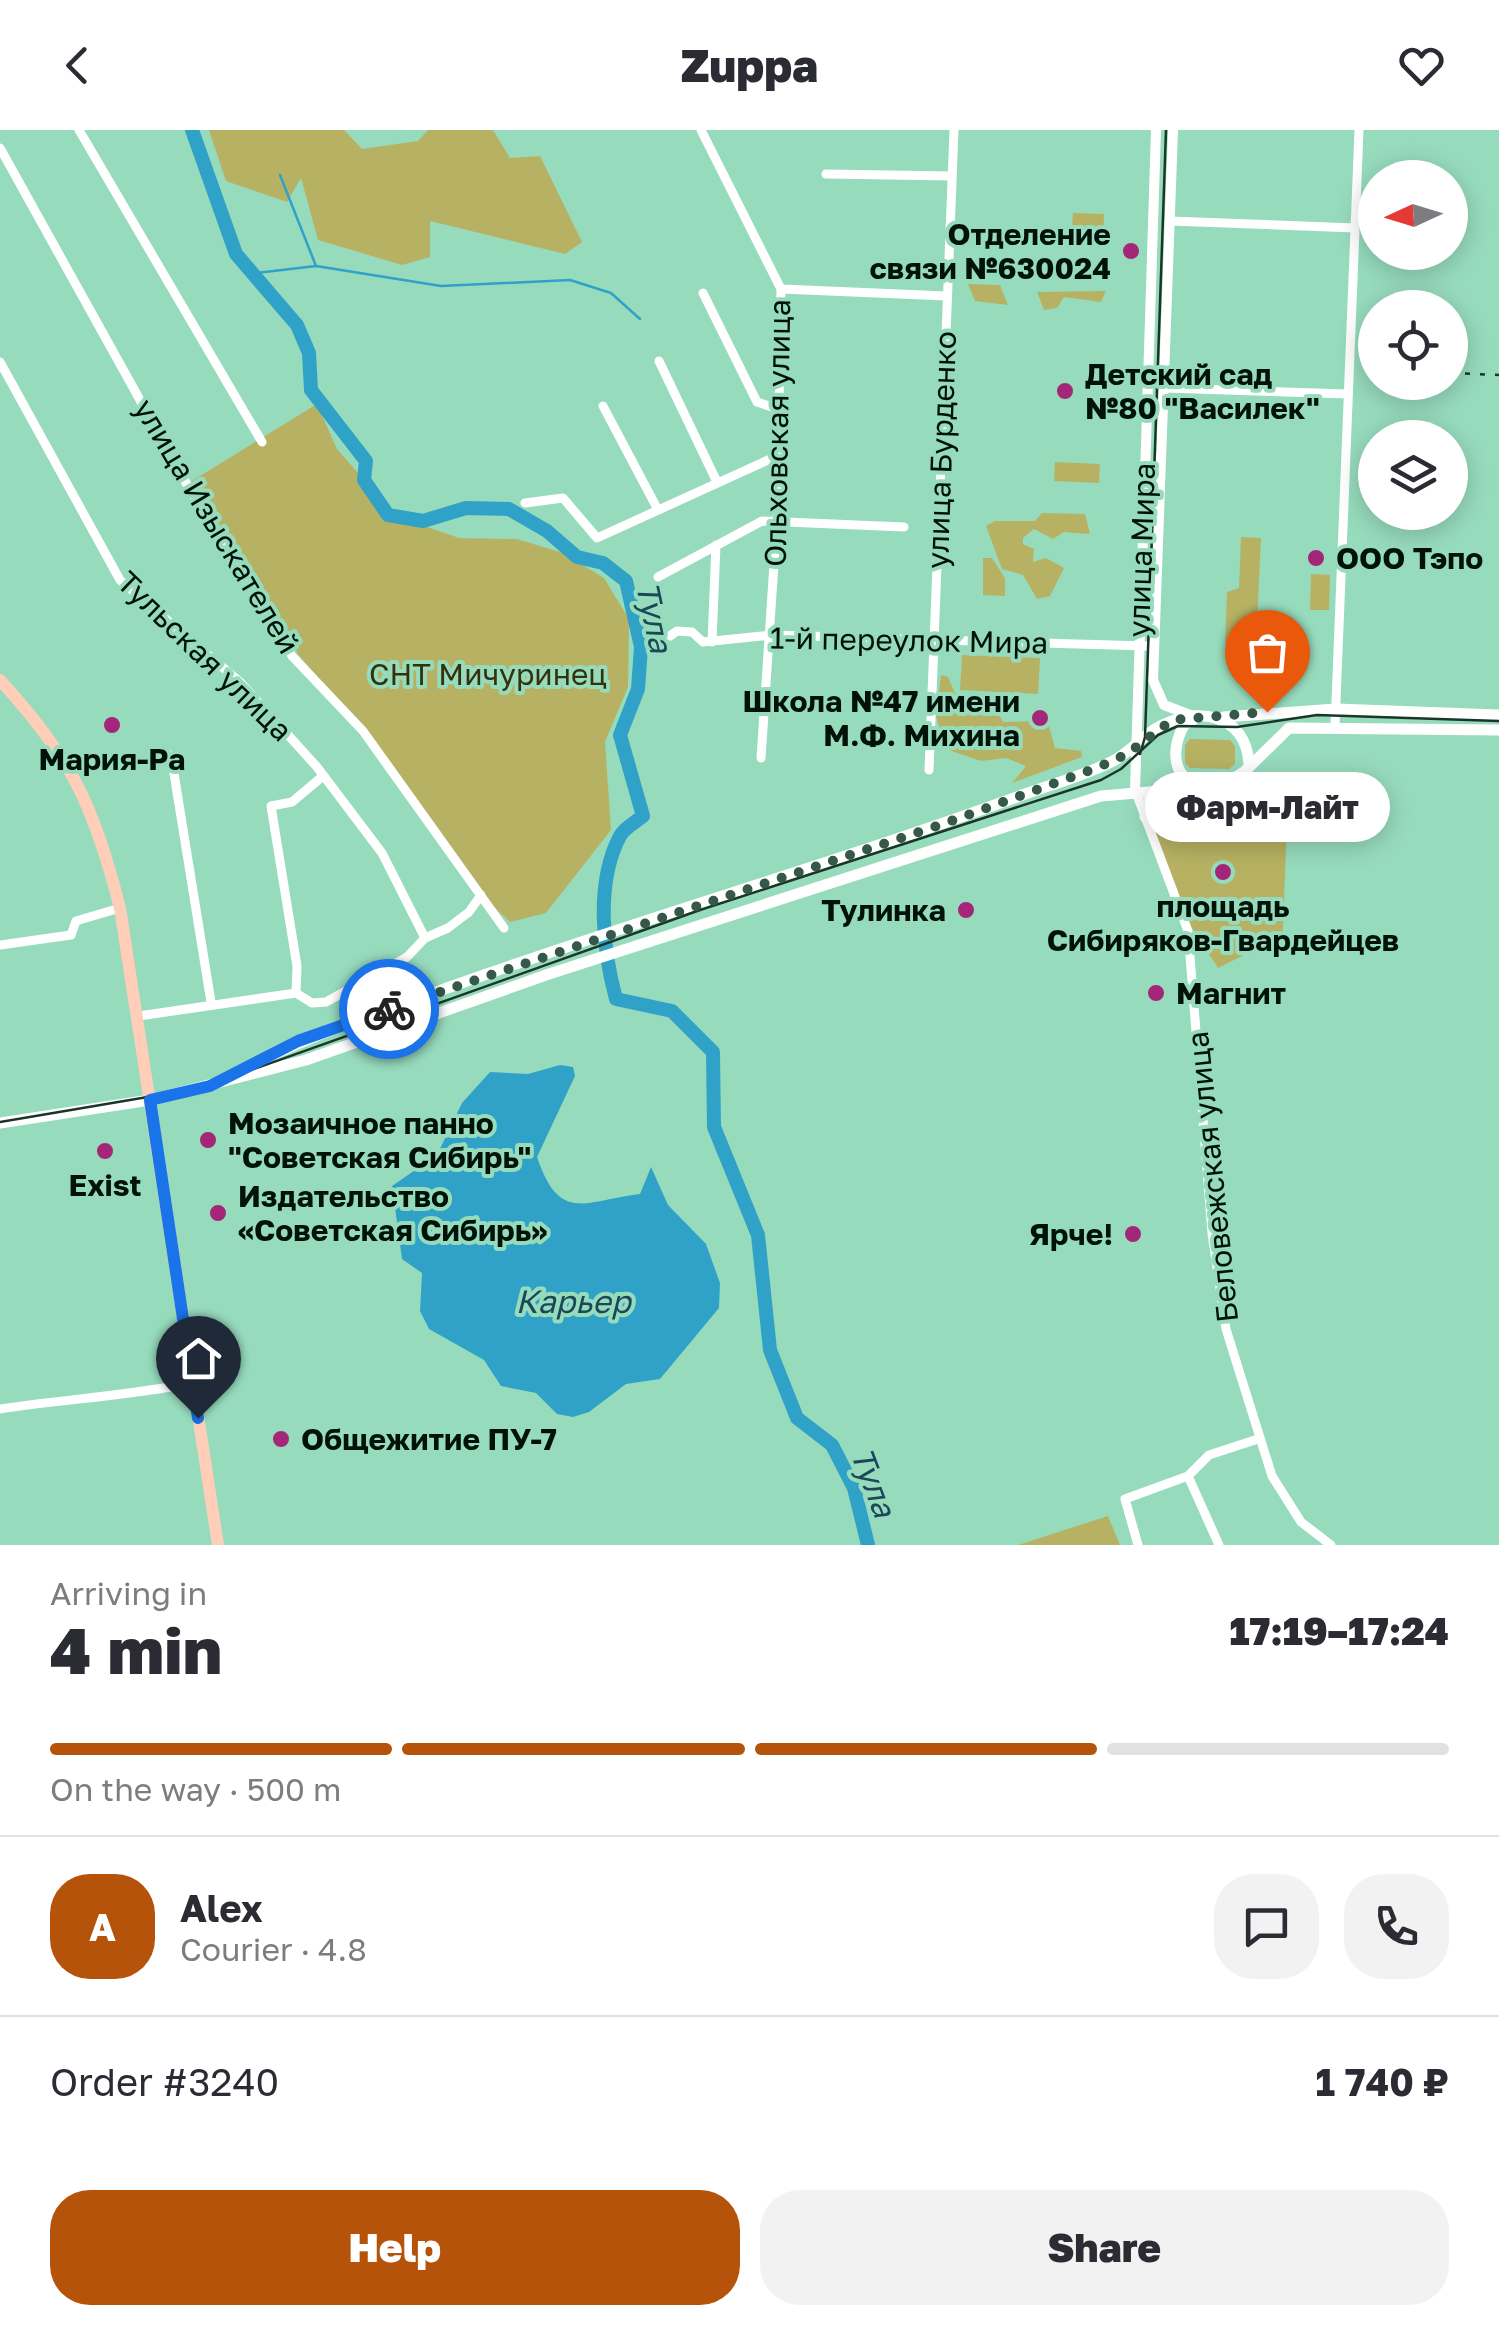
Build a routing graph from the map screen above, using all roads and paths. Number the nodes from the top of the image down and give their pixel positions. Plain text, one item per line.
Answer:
1 (80, 130) edge
2 (701, 130) edge
3 (954, 130) edge
4 (1156, 130) edge
5 (1173, 130) edge
6 (1359, 130) edge
7 (0, 148) edge
8 (826, 174) dead end
9 (952, 176) junction
10 (1170, 221) junction
11 (1355, 228) junction
12 (781, 289) junction
13 (703, 293) dead end
14 (947, 296) junction
15 (660, 361) dead end
16 (0, 362) edge
17 (1164, 388) junction
18 (1348, 394) junction
19 (604, 406) dead end
20 (781, 410) junction
21 (262, 442) dead end
22 (779, 455) junction
23 (717, 482) junction
24 (525, 504) dead end
25 (657, 508) junction
26 (778, 519) junction
27 (904, 527) dead end
28 (716, 546) junction
29 (658, 578) dead end
30 (772, 635) junction
31 (670, 636) dead end
32 (934, 638) junction
33 (712, 642) junction
34 (1138, 645) junction
35 (1154, 646) junction
36 (0, 680) edge
37 (1336, 709) junction
38 (1499, 715) edge
39 (1198, 717) junction
40 (1219, 717) junction
41 (1335, 726) junction
42 (1499, 730) edge
43 (1134, 747) junction
44 (171, 755) dead end
45 (760, 758) dead end
46 (1250, 765) junction
47 (929, 770) dead end
48 (323, 776) junction
49 (1206, 788) junction
50 (1134, 790) junction
51 (1168, 792) junction
52 (1145, 817) junction
53 (480, 895) junction
54 (120, 908) junction
55 (504, 928) dead end
56 (425, 938) junction
57 (0, 944) edge
58 (296, 993) junction
59 (211, 1002) junction
60 (139, 1016) junction
61 (221, 1081) junction
62 (150, 1100) junction
63 (0, 1123) edge
64 (192, 1383) junction
65 (0, 1410) edge
66 (1258, 1439) junction
67 (1188, 1476) junction
68 (218, 1545) edge
69 (1138, 1545) edge
70 (1219, 1545) edge
71 (1330, 1545) edge

1 - 21 street
2 - 12 street, Ольховская улица
3 - 9 street, улица Бурденко
4 - 34 street, улица Мира
5 - 10 street, улица Мира
6 - 11 street
7 - 53 street, улица Изыскателей
8 - 9 street
9 - 14 street, улица Бурденко
10 - 11 street
10 - 17 street, улица Мира
11 - 18 street
12 - 14 street
12 - 20 street, Ольховская улица
13 - 20 street
14 - 32 street, улица Бурденко
15 - 23 street
16 - 48 street, Тульская улица
17 - 18 street
17 - 35 street, улица Мира
18 - 37 street
19 - 25 street
20 - 22 street, Ольховская улица
22 - 23 street
22 - 26 street, Ольховская улица
23 - 25 street
24 - 25 street
26 - 27 street
26 - 28 street
26 - 30 street, Ольховская улица
28 - 29 street
28 - 33 street
30 - 32 street, 1-й переулок Мира
30 - 33 street, 1-й переулок Мира
30 - 45 street, Ольховская улица
31 - 33 street, 1-й переулок Мира
32 - 34 street, 1-й переулок Мира
32 - 47 street, улица Бурденко
34 - 35 street, 1-й переулок Мира
34 - 43 street, улица Мира
35 - 39 street, улица Мира
36 - 54 main road
37 - 38 main road
37 - 40 main road
37 - 41 street
39 - 40 main road
39 - 43 main road
39 - 49 main road
40 - 46 main road
41 - 42 main road
41 - 46 main road
43 - 50 street, улица Мира
43 - 61 main road
44 - 59 street
46 - 49 main road
48 - 56 street, Тульская улица
48 - 58 street
49 - 51 main road
50 - 51 main road
50 - 52 street, Беловежская улица
50 - 61 main road
51 - 52 main road
52 - 66 street, Беловежская улица
53 - 55 street, улица Изыскателей
53 - 56 street
54 - 57 street
54 - 60 main road
56 - 58 street
58 - 59 street
59 - 60 street
60 - 62 main road
61 - 62 main road
62 - 63 main road
62 - 64 main road
64 - 65 street
64 - 68 main road
66 - 67 street
66 - 71 street, Беловежская улица
67 - 69 street
67 - 70 street

